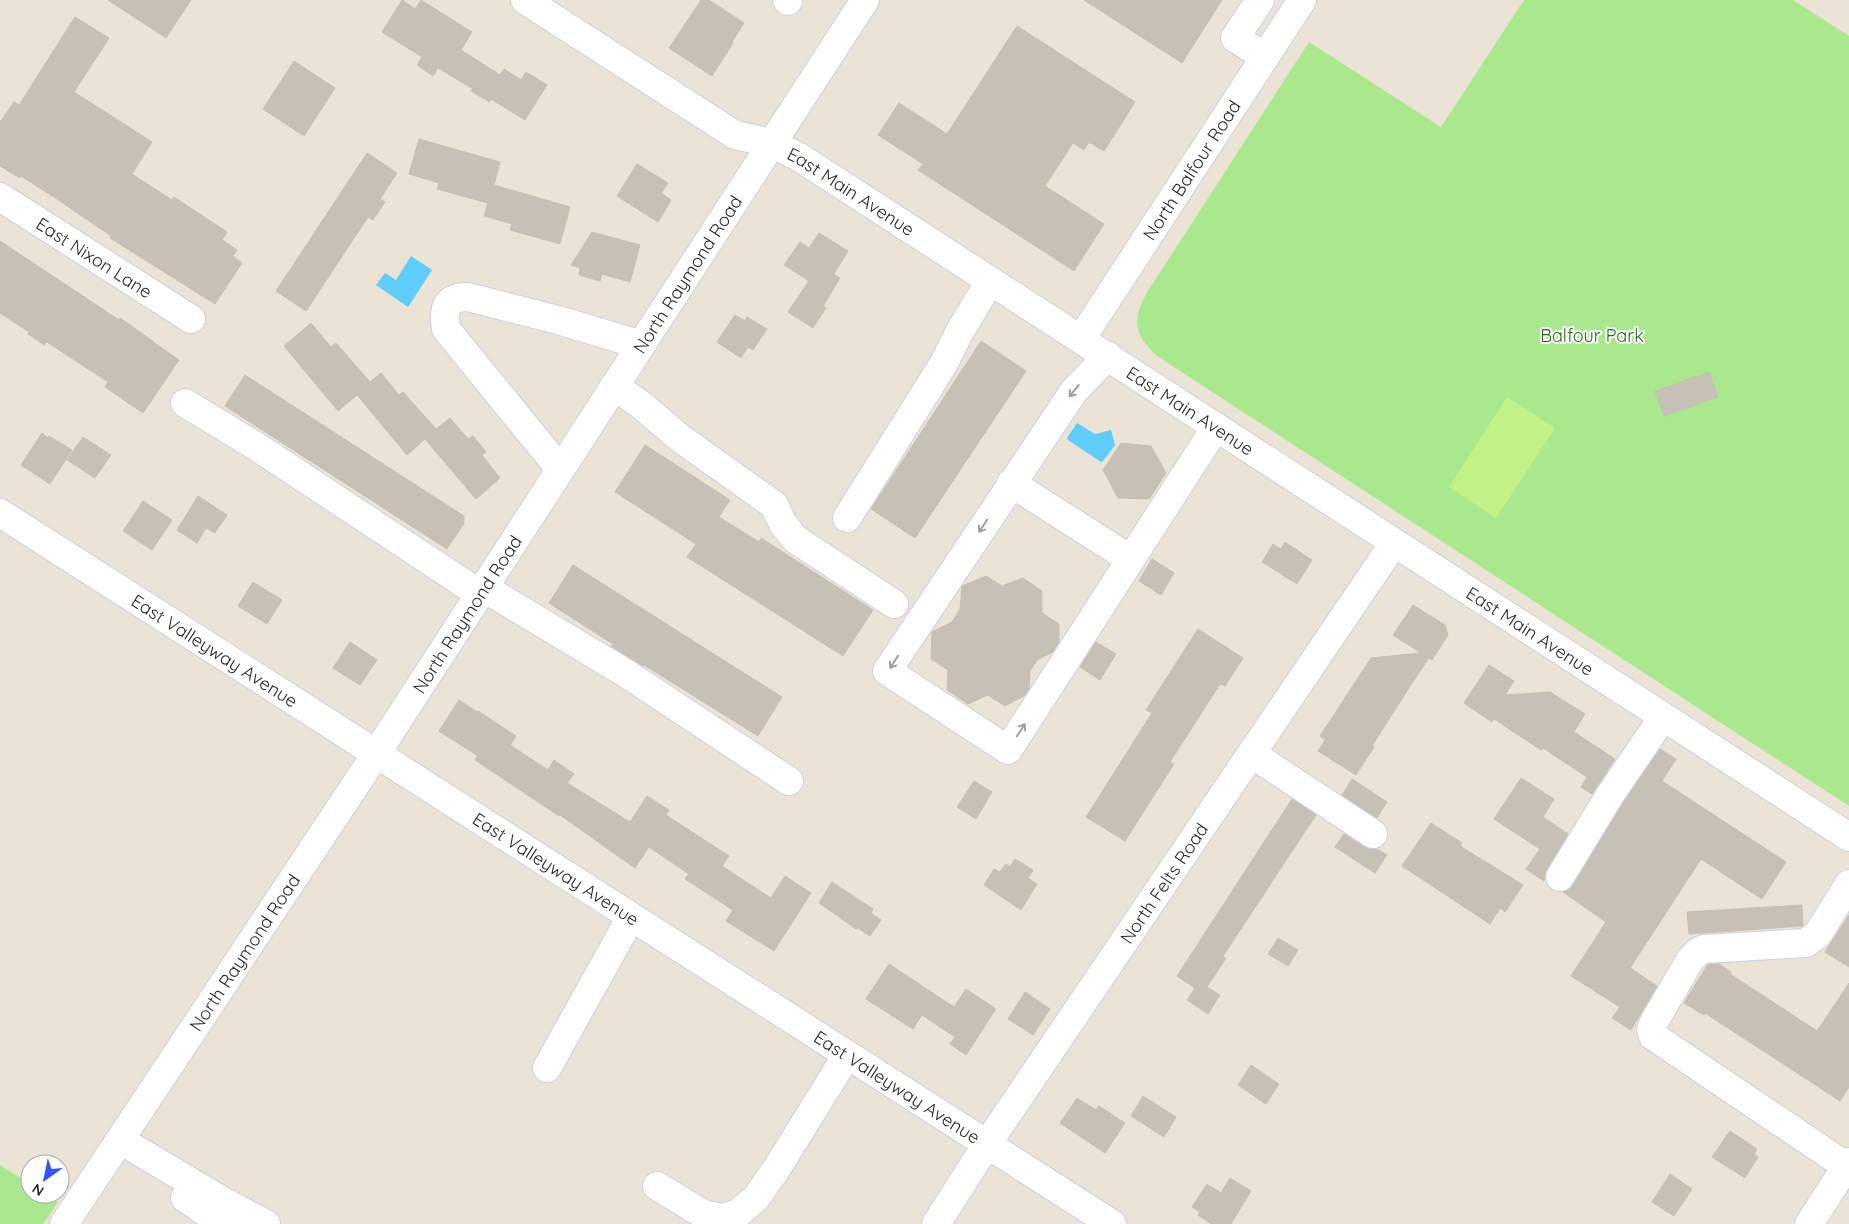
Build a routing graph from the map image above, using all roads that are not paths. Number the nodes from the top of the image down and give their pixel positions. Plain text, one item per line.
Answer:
1 (525, 0) edge
2 (865, 0) edge
3 (1260, 0) edge
4 (1302, 0) edge
5 (1265, 57) junction
6 (772, 143) junction
7 (0, 197) edge
8 (990, 281) junction
9 (191, 319) dead end
10 (1081, 339) junction
11 (641, 345) junction
12 (1108, 356) junction
13 (614, 386) junction
14 (185, 403) dead end
15 (1216, 427) junction
16 (560, 469) junction
17 (1012, 483) junction
18 (0, 513) edge
19 (847, 518) dead end
20 (1394, 544) junction
21 (1130, 560) junction
22 (482, 591) junction
23 (894, 604) dead end
24 (1663, 717) junction
25 (376, 754) junction
26 (1252, 754) junction
27 (789, 781) dead end
28 (1373, 834) dead end
29 (1849, 838) edge
30 (1560, 877) dead end
31 (1849, 884) edge
32 (632, 917) junction
33 (847, 1055) junction
34 (547, 1068) dead end
35 (987, 1144) junction
36 (116, 1146) junction
37 (1848, 1164) edge
38 (657, 1186) dead end
39 (64, 1224) edge
40 (223, 1224) edge
41 (266, 1224) edge
42 (936, 1224) edge
43 (1112, 1224) edge
44 (1809, 1224) edge

1 - 6 street, East Main Avenue
2 - 6 street, North Raymond Road
3 - 5 street
4 - 5 street, North Balfour Road
5 - 10 street, North Balfour Road
6 - 8 street, East Main Avenue
6 - 11 street, North Raymond Road
7 - 9 street, East Nixon Lane
8 - 10 street, East Main Avenue
8 - 19 street
10 - 12 street, East Main Avenue
11 - 13 street, North Raymond Road
11 - 16 street
12 - 15 street, East Main Avenue
12 -> 17 street
13 - 16 street, North Raymond Road
13 - 23 street
14 - 22 street
15 - 20 street, East Main Avenue
15 - 21 street
16 - 22 street, North Raymond Road
17 - 21 street
17 -> 21 street
18 - 25 street, East Valleyway Avenue
20 - 24 street, East Main Avenue
20 - 26 street, North Felts Road
22 - 25 street, North Raymond Road
22 - 27 street
24 - 29 street, East Main Avenue
24 - 30 street
25 - 32 street, East Valleyway Avenue
25 - 36 street, North Raymond Road
26 - 28 street
26 - 35 street, North Felts Road
31 - 37 street
32 - 33 street, East Valleyway Avenue
32 - 34 street
33 - 35 street, East Valleyway Avenue
33 - 38 street
35 - 42 street, North Felts Road
35 - 43 street, East Valleyway Avenue
36 - 39 street, North Raymond Road
36 - 40 street
36 - 41 street
37 - 44 street

